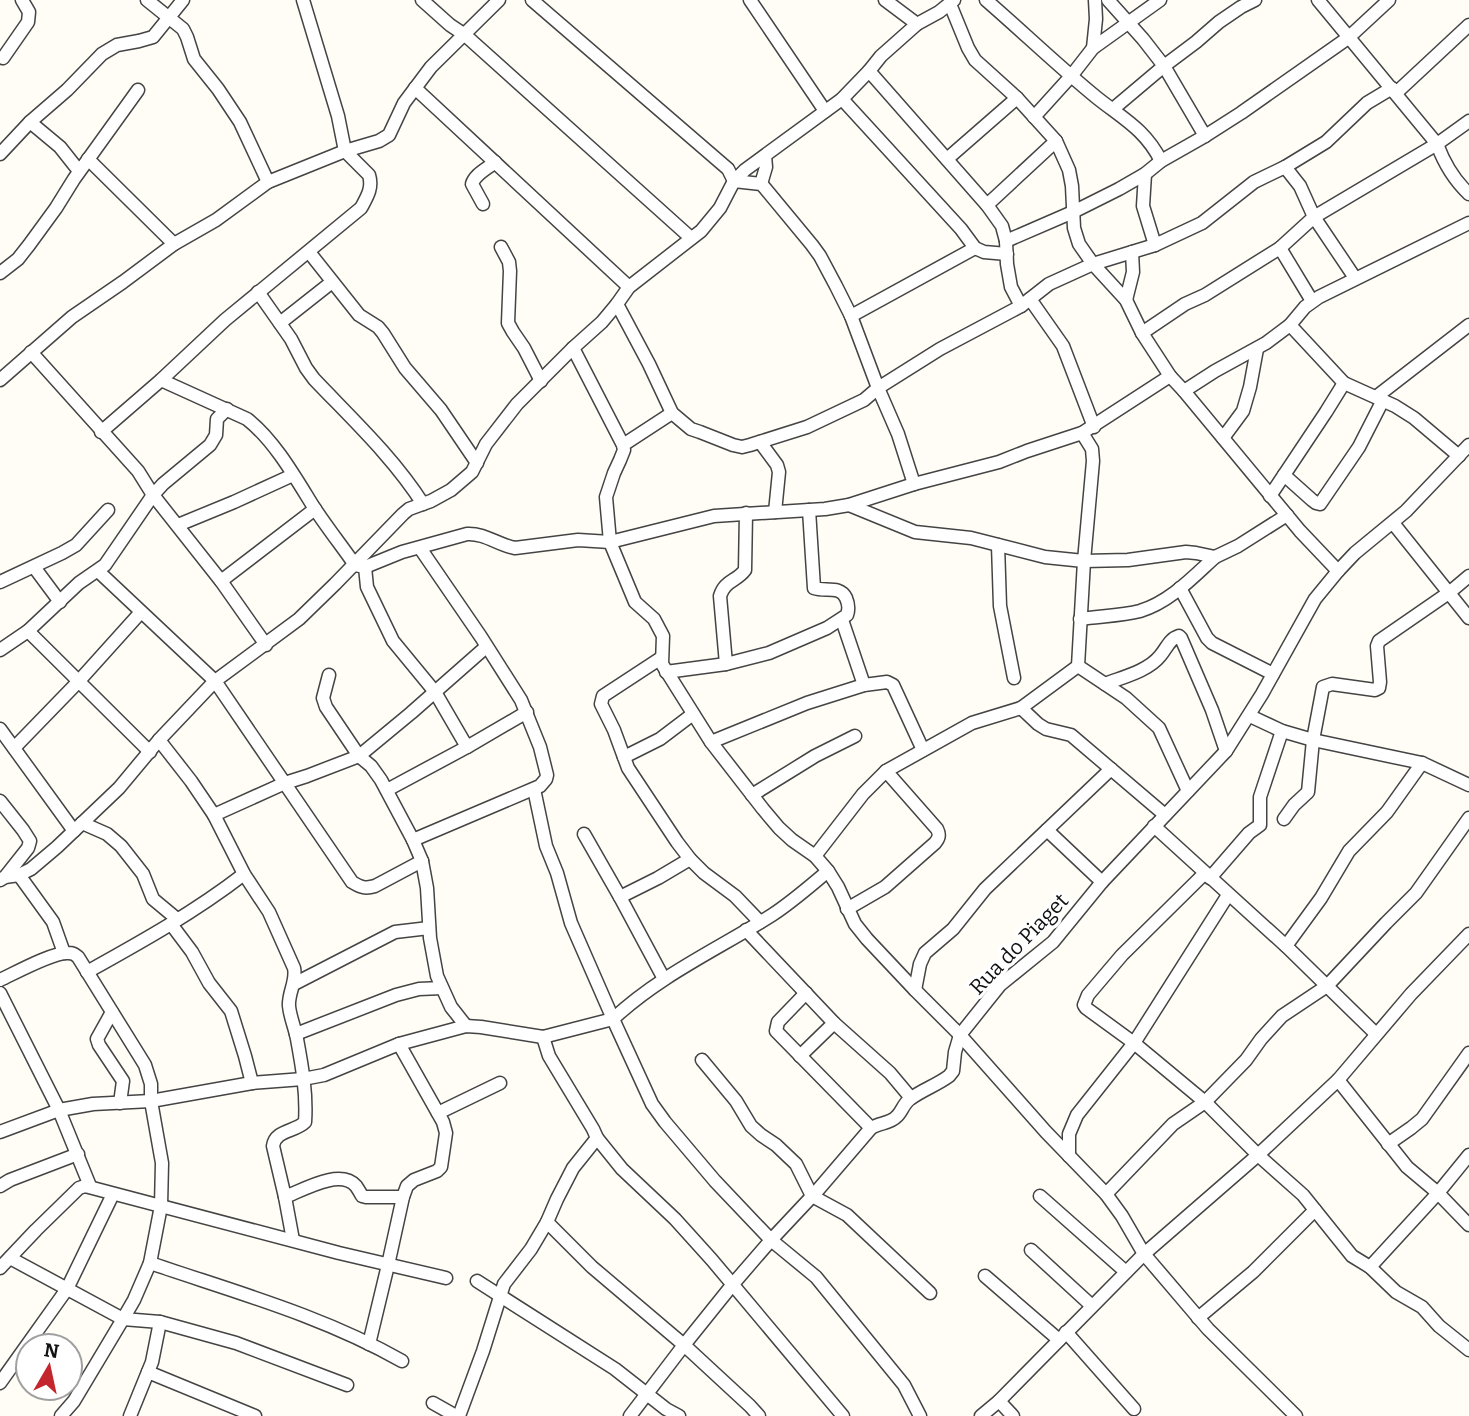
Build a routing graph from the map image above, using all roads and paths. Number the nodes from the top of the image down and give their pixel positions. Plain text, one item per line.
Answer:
1 (22, 0) edge
2 (146, 0) edge
3 (183, 0) edge
4 (303, 0) edge
5 (422, 0) edge
6 (499, 0) edge
7 (532, 0) edge
8 (750, 0) edge
9 (885, 0) edge
10 (986, 0) edge
11 (1095, 0) edge
12 (1108, 0) edge
13 (1160, 0) edge
14 (1255, 0) edge
15 (1318, 0) edge
16 (1389, 0) edge
17 (952, 2) edge
18 (169, 17) junction
19 (1129, 22) junction
20 (917, 24) junction
21 (1469, 25) edge
22 (465, 34) junction
23 (1348, 38) junction
24 (1093, 48) junction
25 (1, 58) edge
26 (1164, 66) junction
27 (869, 71) junction
28 (1072, 75) junction
29 (415, 88) junction
30 (138, 90) dead end
31 (1394, 91) junction
32 (1017, 98) junction
33 (842, 99) junction
34 (1113, 109) junction
35 (825, 111) junction
36 (1034, 117) junction
37 (1469, 121) edge
38 (30, 122) junction
39 (1205, 136) junction
40 (1056, 141) junction
41 (1437, 144) junction
42 (345, 151) junction
43 (0, 154) edge
44 (765, 156) junction
45 (88, 159) junction
46 (947, 159) junction
47 (1161, 160) junction
48 (495, 162) junction
49 (1285, 167) junction
50 (728, 169) junction
51 (745, 170) junction
52 (79, 171) junction
53 (1145, 174) junction
54 (734, 181) junction
55 (268, 182) junction
56 (761, 184) junction
57 (1469, 194) edge
58 (483, 204) dead end
59 (988, 205) junction
60 (1073, 212) junction
61 (1314, 217) junction
62 (1469, 223) edge
63 (691, 239) junction
64 (174, 244) junction
65 (1155, 245) junction
66 (501, 247) dead end
67 (1007, 247) junction
68 (975, 248) junction
69 (1280, 248) junction
70 (309, 252) junction
71 (1132, 252) junction
72 (1093, 264) junction
73 (0, 273) edge
74 (1355, 278) junction
75 (332, 282) junction
76 (629, 287) junction
77 (258, 292) junction
78 (1126, 300) junction
79 (1026, 302) junction
80 (1312, 302) junction
81 (617, 304) junction
82 (851, 316) junction
83 (279, 323) junction
84 (1290, 325) junction
85 (1469, 325) edge
86 (1142, 332) junction
87 (573, 348) junction
88 (1257, 349) junction
89 (31, 352) junction
90 (1170, 376) junction
91 (0, 380) edge
92 (161, 380) junction
93 (541, 380) junction
94 (1344, 383) junction
95 (878, 388) junction
96 (1184, 391) junction
97 (1380, 398) junction
98 (226, 409) junction
99 (672, 413) junction
100 (1088, 430) junction
101 (102, 432) junction
102 (1223, 438) junction
103 (760, 442) junction
104 (623, 445) junction
105 (1469, 445) edge
106 (1459, 456) junction
107 (477, 463) junction
108 (293, 475) junction
109 (1284, 475) junction
110 (914, 484) junction
111 (153, 495) junction
112 (1270, 496) junction
113 (423, 504) junction
114 (849, 505) junction
115 (315, 509) junction
116 (108, 510) dead end
117 (809, 510) junction
118 (775, 512) junction
119 (746, 513) junction
120 (1287, 515) junction
121 (1393, 523) junction
122 (178, 525) junction
123 (610, 542) junction
124 (998, 545) junction
125 (420, 548) junction
126 (1215, 557) junction
127 (1084, 561) junction
128 (360, 566) junction
129 (34, 567) junction
130 (98, 571) junction
131 (1338, 571) junction
132 (1469, 576) edge
133 (221, 581) junction
134 (0, 582) edge
135 (1180, 588) junction
136 (1458, 598) edge
137 (60, 602) junction
138 (141, 612) junction
139 (1469, 618) edge
140 (1080, 619) junction
141 (842, 620) junction
142 (29, 631) junction
143 (265, 645) junction
144 (486, 647) junction
145 (0, 650) edge
146 (661, 658) junction
147 (726, 664) junction
148 (1078, 666) junction
149 (666, 672) junction
150 (329, 674) dead end
151 (1273, 674) junction
152 (1014, 677) dead end
153 (215, 681) junction
154 (78, 682) junction
155 (1105, 684) junction
156 (864, 685) junction
157 (435, 692) junction
158 (1021, 708) junction
159 (527, 712) junction
160 (693, 714) junction
161 (1250, 716) junction
162 (0, 731) edge
163 (1282, 731) junction
164 (855, 736) dead end
165 (159, 740) junction
166 (1314, 740) junction
167 (711, 742) junction
168 (467, 747) junction
169 (14, 748) junction
170 (923, 750) junction
171 (150, 751) junction
172 (1226, 751) junction
173 (359, 756) junction
174 (624, 757) junction
175 (1422, 763) junction
176 (1111, 769) junction
177 (886, 771) junction
178 (285, 783) junction
179 (1469, 785) edge
180 (534, 789) junction
181 (387, 790) junction
182 (1188, 791) junction
183 (752, 795) junction
184 (0, 801) edge
185 (214, 815) junction
186 (1165, 815) junction
187 (1469, 818) edge
188 (1284, 819) dead end
189 (1154, 826) junction
190 (78, 827) junction
191 (1048, 830) junction
192 (584, 834) dead end
193 (412, 839) junction
194 (677, 842) junction
195 (815, 856) junction
196 (690, 859) junction
197 (422, 861) junction
198 (672, 869) junction
199 (828, 871) junction
200 (244, 874) junction
201 (19, 875) junction
202 (1207, 875) junction
203 (2, 878) edge
204 (1102, 882) junction
205 (1228, 895) junction
206 (620, 897) junction
207 (847, 909) junction
208 (174, 922) junction
209 (760, 922) junction
210 (429, 928) junction
211 (746, 930) junction
212 (1469, 934) edge
213 (1286, 946) junction
214 (64, 953) junction
215 (87, 972) junction
216 (664, 979) junction
217 (0, 981) edge
218 (294, 984) junction
219 (1327, 986) junction
220 (442, 988) junction
221 (915, 990) junction
222 (0, 993) edge
223 (806, 993) junction
224 (112, 1012) junction
225 (613, 1019) junction
226 (834, 1023) junction
227 (466, 1026) junction
228 (296, 1034) junction
229 (1376, 1034) junction
230 (960, 1035) junction
231 (543, 1037) junction
232 (1134, 1043) junction
233 (400, 1044) junction
234 (1469, 1054) edge
235 (800, 1056) junction
236 (702, 1060) dead end
237 (303, 1079) junction
238 (1338, 1080) junction
239 (252, 1083) junction
240 (500, 1083) dead end
241 (911, 1098) junction
242 (151, 1101) junction
243 (1205, 1102) junction
244 (120, 1103) junction
245 (59, 1110) junction
246 (438, 1113) junction
247 (2, 1126) edge
248 (871, 1128) junction
249 (597, 1138) junction
250 (1388, 1144) junction
251 (78, 1154) junction
252 (1258, 1155) junction
253 (1469, 1155) edge
254 (1069, 1156) junction
255 (0, 1185) edge
256 (90, 1186) junction
257 (1438, 1193) junction
258 (113, 1194) junction
259 (1105, 1194) junction
260 (812, 1196) junction
261 (1040, 1196) dead end
262 (285, 1197) junction
263 (403, 1197) junction
264 (161, 1206) junction
265 (1315, 1210) junction
266 (547, 1222) junction
267 (1469, 1225) edge
268 (293, 1240) junction
269 (771, 1240) junction
270 (1031, 1250) dead end
271 (1143, 1254) junction
272 (10, 1258) junction
273 (150, 1263) junction
274 (388, 1265) junction
275 (1370, 1267) junction
276 (0, 1268) edge
277 (1126, 1272) junction
278 (985, 1276) dead end
279 (446, 1278) dead end
280 (477, 1281) dead end
281 (733, 1284) junction
282 (67, 1289) junction
283 (930, 1293) dead end
284 (501, 1296) junction
285 (1092, 1306) junction
286 (1198, 1318) junction
287 (124, 1320) junction
288 (160, 1322) junction
289 (1063, 1336) junction
290 (369, 1344) junction
291 (684, 1345) junction
292 (1469, 1350) edge
293 (402, 1361) dead end
294 (148, 1372) junction
295 (0, 1383) edge
296 (347, 1385) dead end
297 (647, 1394) junction
298 (999, 1401) junction
299 (433, 1403) dead end
300 (1134, 1409) dead end
301 (61, 1416) edge
302 (130, 1416) edge
303 (256, 1416) edge
304 (457, 1416) edge
305 (630, 1416) edge
306 (679, 1416) edge
307 (759, 1416) edge
308 (843, 1416) edge
309 (920, 1416) edge
310 (981, 1416) edge
311 (1013, 1416) edge
312 (1296, 1416) edge

1 - 25 street
2 - 18 street
3 - 18 street
4 - 42 street
5 - 22 street
6 - 22 street
7 - 50 street
8 - 35 street
9 - 20 street
10 - 28 street
11 - 24 street
12 - 19 street
13 - 19 street
14 - 26 street
15 - 23 street
16 - 23 street
17 - 20 street
17 - 32 street
18 - 38 street
18 - 55 street
19 - 24 street
19 - 26 street
20 - 27 street
21 - 31 street
22 - 29 street
22 - 63 street
23 - 31 street
23 - 39 street
24 - 28 street
26 - 34 street
26 - 39 street
27 - 33 street
27 - 46 street
28 - 34 street
28 - 36 street
29 - 42 street
29 - 48 street
30 - 45 street
31 - 41 street
31 - 49 street
32 - 36 street
32 - 46 street
33 - 35 street
33 - 68 street
34 - 47 street
35 - 44 street
36 - 40 street
37 - 41 street
38 - 43 street
38 - 52 street
39 - 47 street
40 - 59 street
40 - 60 street
41 - 57 street
41 - 61 street
42 - 55 street
42 - 70 street
44 - 51 street
44 - 56 street
45 - 52 street
45 - 64 street
46 - 59 street
47 - 53 street
48 - 58 street
48 - 76 street
49 - 61 street
49 - 65 street
50 - 51 street
50 - 54 street
51 - 54 street
52 - 73 street
53 - 60 street
53 - 65 street
54 - 56 street
54 - 63 street
55 - 64 street
56 - 82 street
59 - 67 street
60 - 67 street
60 - 72 street
61 - 69 street
61 - 74 street
62 - 74 street
63 - 76 street
64 - 89 street
65 - 71 street
66 - 93 street
67 - 68 street
67 - 79 street
68 - 82 street
69 - 80 street
69 - 86 street
70 - 75 street
70 - 77 street
71 - 72 street
71 - 78 street
72 - 78 street
72 - 79 street
74 - 80 street
75 - 83 street
75 - 107 street
76 - 81 street
77 - 83 street
77 - 92 street
78 - 86 street
79 - 95 street
79 - 100 street
80 - 84 street
81 - 87 street
81 - 99 street
82 - 95 street
83 - 113 street
84 - 88 street
84 - 94 street
85 - 97 street
86 - 90 street
87 - 93 street
87 - 104 street
88 - 96 street
88 - 102 street
89 - 91 street
89 - 101 street
90 - 96 street
90 - 100 street
92 - 98 street
92 - 101 street
93 - 107 street
94 - 97 street
94 - 109 street
95 - 103 street
95 - 110 street
96 - 102 street
97 - 106 street
97 - 109 street
98 - 108 street
98 - 111 street
99 - 103 street
99 - 104 street
100 - 110 street
100 - 127 street
101 - 111 street
102 - 112 street
103 - 118 street
104 - 123 street
105 - 106 street, Rua do Piaget
106 - 121 street, Rua do Piaget
107 - 113 street
108 - 115 street
108 - 122 street
109 - 112 street
110 - 114 street
111 - 122 street
111 - 130 street
112 - 120 street
113 - 128 street
114 - 117 street
114 - 124 street
115 - 128 street
115 - 133 street
116 - 129 street
117 - 118 street
117 - 141 street
118 - 119 street
119 - 123 street
119 - 147 street
120 - 126 street
120 - 131 street
121 - 131 street, Rua do Piaget
121 - 136 street
122 - 133 street
123 - 125 street
123 - 146 street
124 - 127 street
124 - 152 street
125 - 128 street
125 - 144 street
126 - 127 street
126 - 135 street
127 - 140 street
128 - 143 street
128 - 157 street
129 - 134 street
129 - 137 street
130 - 137 street
130 - 138 street
131 - 151 street, Rua do Piaget
132 - 136 street
133 - 143 street
135 - 140 street
135 - 151 street
136 - 139 street
136 - 166 street
137 - 142 street
138 - 153 street
138 - 154 street
140 - 148 street
141 - 147 street
141 - 156 street
142 - 145 street
142 - 154 street
143 - 153 street
144 - 157 street
144 - 159 street
146 - 149 street
146 - 174 street
147 - 149 street
148 - 155 street
148 - 158 street
149 - 160 street
150 - 173 street
151 - 161 street, Rua do Piaget
153 - 165 street
153 - 178 street
154 - 169 street
154 - 171 street
155 - 172 street
155 - 182 street
156 - 167 street
156 - 170 street
157 - 168 street
157 - 173 street
158 - 170 street
158 - 176 street
159 - 168 street
159 - 180 street
160 - 167 street
160 - 174 street
161 - 163 street
161 - 172 street, Rua do Piaget
162 - 169 street
163 - 166 street
163 - 202 street
164 - 183 street
165 - 171 street
165 - 185 street
166 - 175 street
166 - 188 street
167 - 183 street
168 - 181 street
169 - 190 street
170 - 177 street
171 - 190 street
172 - 182 street, Rua do Piaget
173 - 178 street
173 - 181 street
174 - 194 street
175 - 179 street
175 - 213 street
176 - 186 street
176 - 191 street
177 - 195 street
177 - 207 street
178 - 185 street
178 - 197 street
180 - 193 street
180 - 225 street
181 - 193 street
182 - 186 street, Rua do Piaget
183 - 195 street
184 - 203 street
185 - 200 street
186 - 189 street, Rua do Piaget
187 - 219 street
189 - 202 street
189 - 204 street, Rua do Piaget
190 - 201 street
190 - 208 street
191 - 204 street
191 - 221 street
192 - 206 street
193 - 197 street
194 - 196 street
194 - 198 street
195 - 199 street
196 - 198 street
196 - 209 street
197 - 210 street
198 - 206 street
199 - 207 street
199 - 209 street
200 - 208 street
200 - 218 street
201 - 203 street
201 - 214 street
202 - 205 street
202 - 232 street
204 - 230 street, Rua do Piaget
205 - 213 street
205 - 232 street
206 - 216 street
207 - 221 street
208 - 215 street
208 - 239 street
209 - 211 street
210 - 218 street
210 - 220 street
211 - 216 street
211 - 223 street
212 - 229 street
213 - 219 street
214 - 215 street
214 - 217 street
215 - 224 street
216 - 225 street
218 - 228 street
219 - 229 street
219 - 243 street
220 - 227 street
220 - 228 street
221 - 230 street
222 - 245 street
223 - 226 street
223 - 235 street
224 - 242 street
224 - 244 street
225 - 231 street
225 - 269 street
226 - 235 street
226 - 241 street
227 - 231 street
227 - 233 street
228 - 237 street
229 - 238 street
230 - 241 street, Rua do Piaget
230 - 254 street
231 - 249 street
232 - 243 street
232 - 254 street
233 - 237 street
233 - 246 street
234 - 250 street
235 - 248 street
236 - 260 street
237 - 239 street
237 - 262 street
238 - 250 street
238 - 252 street
239 - 242 street
240 - 246 street
241 - 248 street, Rua do Piaget
242 - 244 street
242 - 264 street
243 - 252 street
243 - 259 street
244 - 245 street
245 - 247 street
245 - 251 street
246 - 263 street
248 - 260 street, Rua do Piaget
249 - 266 street
249 - 281 street
250 - 257 street
251 - 255 street
251 - 256 street
252 - 265 street
252 - 271 street
253 - 257 street
254 - 259 street
256 - 258 street
256 - 272 street
257 - 267 street
257 - 275 street
258 - 264 street
258 - 282 street
259 - 271 street
260 - 269 street, Rua do Piaget
260 - 283 street
261 - 277 street
262 - 263 street
262 - 268 street
263 - 274 street
264 - 268 street
264 - 273 street
265 - 275 street
265 - 286 street
266 - 284 street
266 - 291 street
268 - 274 street
269 - 281 street, Rua do Piaget
269 - 309 street
270 - 285 street
271 - 277 street
271 - 286 street
272 - 276 street
272 - 282 street
273 - 287 street
273 - 290 street
274 - 279 street
274 - 290 street
275 - 292 street
277 - 285 street
278 - 289 street
280 - 284 street
281 - 291 street, Rua do Piaget
281 - 308 street
282 - 287 street
282 - 295 street
284 - 297 street
284 - 304 street
285 - 289 street
286 - 312 street
287 - 288 street
287 - 301 street
288 - 294 street
288 - 296 street
289 - 298 street
289 - 300 street
290 - 293 street
291 - 297 street, Rua do Piaget
291 - 307 street
294 - 302 street
294 - 303 street
297 - 305 street, Rua do Piaget
297 - 306 street
298 - 310 street
298 - 311 street
299 - 304 street

